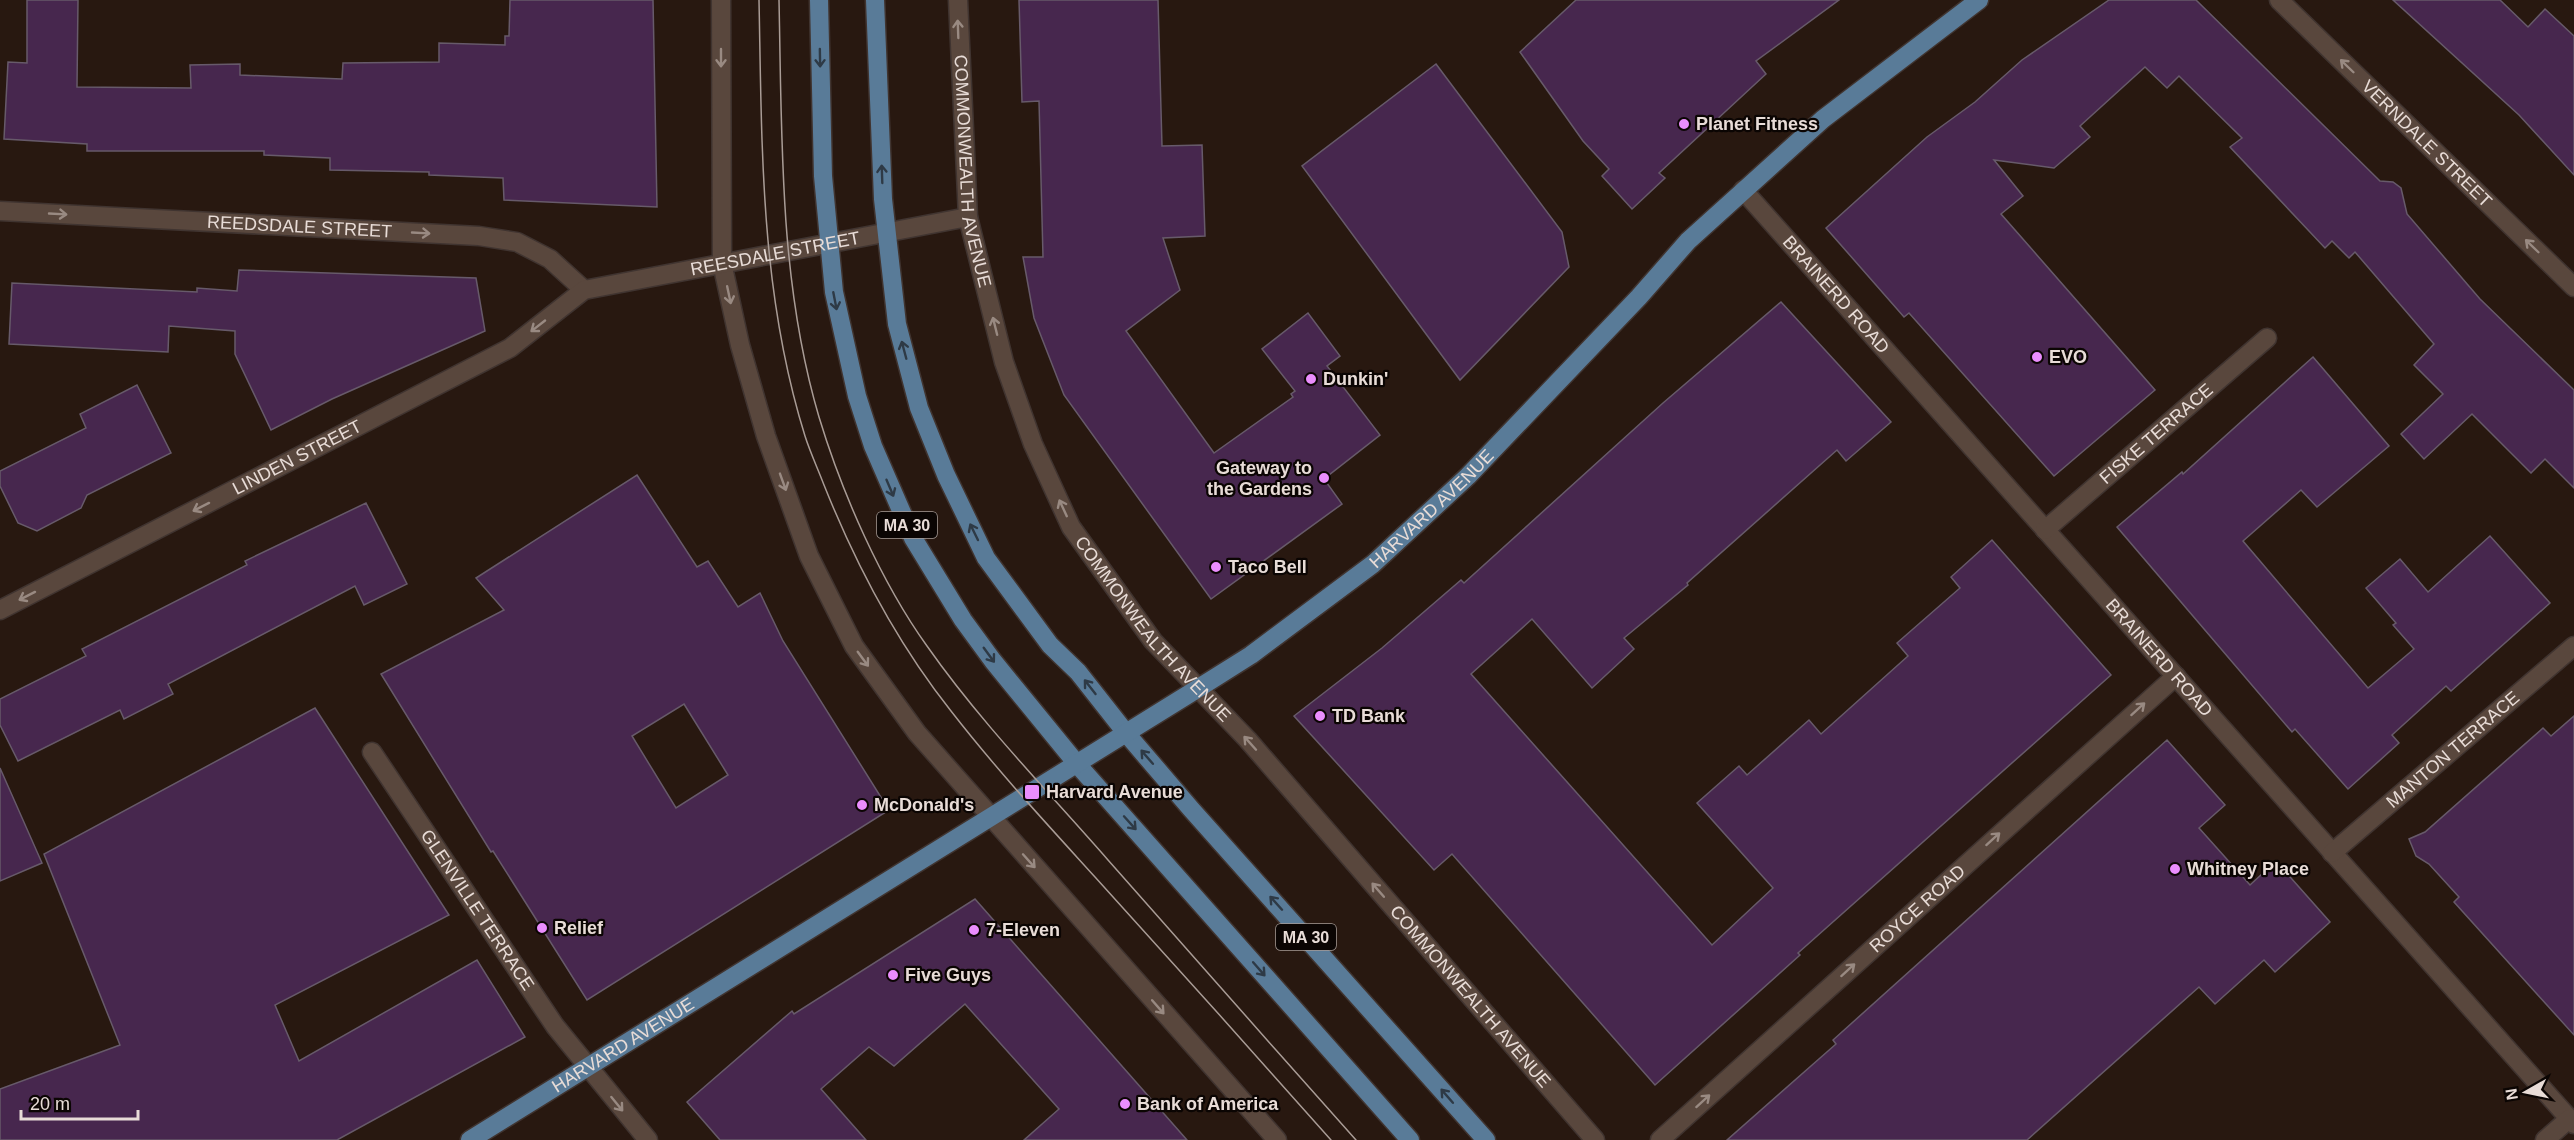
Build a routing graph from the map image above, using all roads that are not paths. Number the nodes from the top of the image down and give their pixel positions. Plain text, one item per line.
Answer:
1 (721, 0) edge
2 (819, 0) edge
3 (875, 0) edge
4 (958, 0) edge
5 (1979, 0) edge
6 (2279, 0) edge
7 (1743, 190) junction
8 (0, 211) edge
9 (968, 217) junction
10 (886, 232) junction
11 (828, 243) junction
12 (722, 263) junction
13 (2574, 287) edge
14 (584, 290) junction
15 (2267, 338) dead end
16 (2045, 530) junction
17 (0, 610) edge
18 (2574, 646) edge
19 (2176, 676) junction
20 (1197, 689) junction
21 (1126, 733) junction
22 (372, 752) dead end
23 (1077, 764) junction
24 (990, 818) junction
25 (2332, 853) junction
26 (587, 1067) junction
27 (2572, 1121) edge
28 (470, 1140) edge
29 (648, 1140) edge
30 (1276, 1140) edge
31 (1410, 1140) edge
32 (1486, 1140) edge
33 (1595, 1140) edge
34 (1660, 1140) edge
35 (2545, 1140) edge

1 -> 12 street
2 -> 11 main road, MA 30
10 -> 3 main road, MA 30
9 -> 4 street, COMMONWEALTH AVENUE
5 - 7 main road, HARVARD AVENUE
13 -> 6 street, VERNDALE STREET
7 - 16 street, BRAINERD ROAD
7 - 20 main road, HARVARD AVENUE
8 -> 14 street, REEDSDALE STREET
9 - 10 street, REESDALE STREET
20 -> 9 street, COMMONWEALTH AVENUE
10 - 11 street, REESDALE STREET
21 -> 10 main road, MA 30
11 - 12 street, REESDALE STREET
11 -> 23 main road, MA 30
12 - 14 street, REESDALE STREET
12 -> 24 street
14 -> 17 street, LINDEN STREET
15 - 16 street, FISKE TERRACE
16 - 19 street, BRAINERD ROAD
18 - 25 street, MANTON TERRACE
19 - 25 street, BRAINERD ROAD
34 -> 19 street, ROYCE ROAD
20 - 21 main road, HARVARD AVENUE
33 -> 20 street, COMMONWEALTH AVENUE
21 - 23 main road, HARVARD AVENUE
32 -> 21 main road, MA 30
22 - 26 street, GLENVILLE TERRACE
23 - 24 main road, HARVARD AVENUE
23 -> 31 main road, MA 30
24 - 26 main road, HARVARD AVENUE
24 -> 30 street
25 - 27 street, BRAINERD ROAD
26 - 28 main road, HARVARD AVENUE
26 -> 29 street, GLENVILLE TERRACE
27 - 35 street

